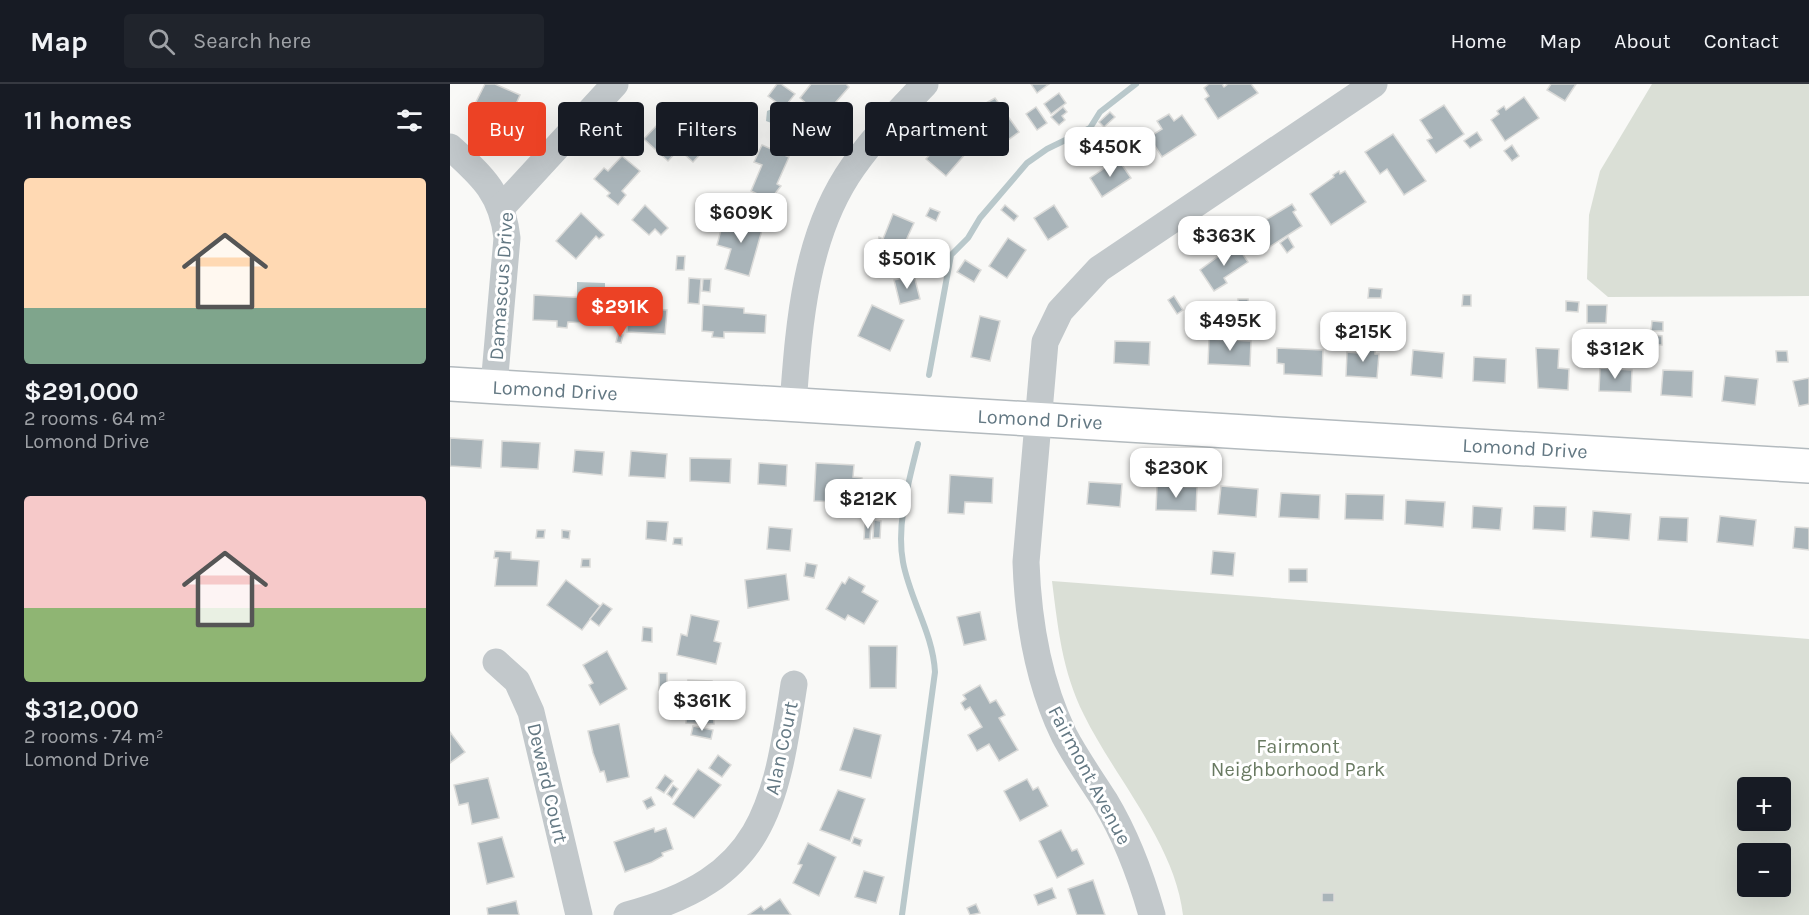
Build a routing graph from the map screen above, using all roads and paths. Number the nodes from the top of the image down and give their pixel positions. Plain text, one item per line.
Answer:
1 (615, 84) edge
2 (925, 84) edge
3 (1374, 84) edge
4 (450, 147) edge
5 (501, 208) junction
6 (450, 384) edge
7 (494, 386) junction
8 (793, 405) junction
9 (1037, 419) junction
10 (1809, 466) edge
11 (496, 662) dead end
12 (794, 684) dead end
13 (579, 915) edge
14 (627, 915) edge
15 (1152, 915) edge

1 - 5 street, Damascus Drive
2 - 8 street
3 - 9 street, Fairmont Avenue
4 - 5 street
5 - 7 street, Damascus Drive
6 - 7 main road, Lomond Drive
7 - 8 main road, Lomond Drive
8 - 9 main road, Lomond Drive
9 - 10 main road, Lomond Drive
9 - 15 street, Fairmont Avenue
11 - 13 street, Deward Court
12 - 14 street, Alan Court

